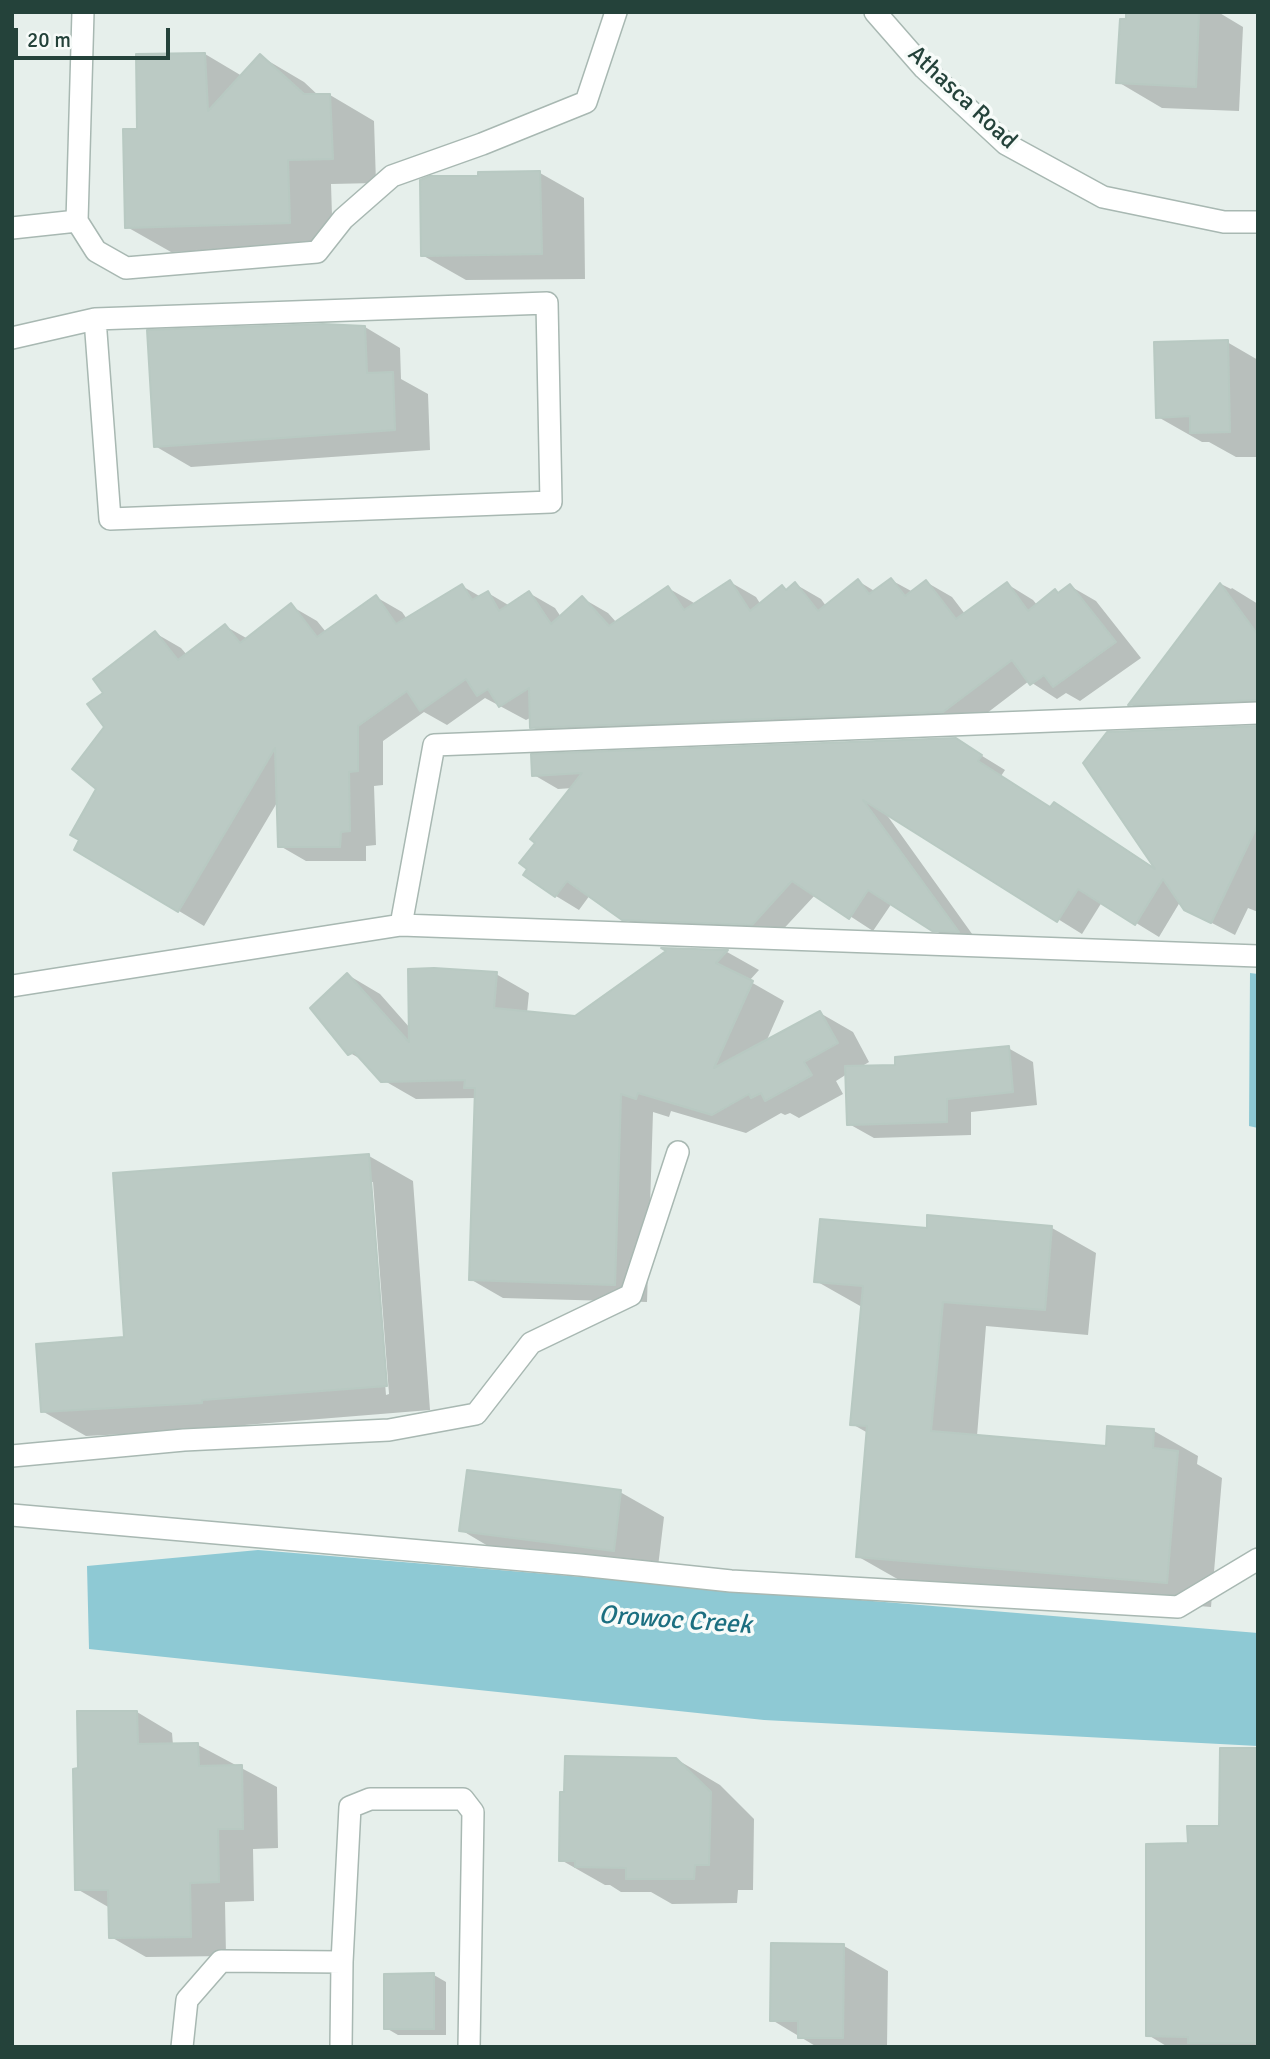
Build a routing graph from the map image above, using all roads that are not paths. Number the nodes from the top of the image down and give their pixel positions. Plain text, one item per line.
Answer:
1 (83, 12) edge
2 (616, 12) edge
3 (875, 12) edge
4 (77, 221) junction
5 (1258, 222) edge
6 (12, 228) edge
7 (95, 319) junction
8 (12, 338) edge
9 (1258, 713) edge
10 (401, 926) junction
11 (1258, 956) edge
12 (12, 986) edge
13 (678, 1152) dead end
14 (12, 1456) edge
15 (12, 1515) edge
16 (1258, 1559) edge
17 (342, 1962) junction
18 (182, 2047) edge
19 (341, 2047) edge
20 (469, 2047) edge

1 - 4 street
2 - 4 street
3 - 5 street, Athasca Road
4 - 6 street
7 - 7 street
7 - 8 street
9 - 10 street
10 - 11 street
10 - 12 street
13 - 14 street
15 - 16 street
17 - 18 street
17 - 19 street
17 - 20 street

